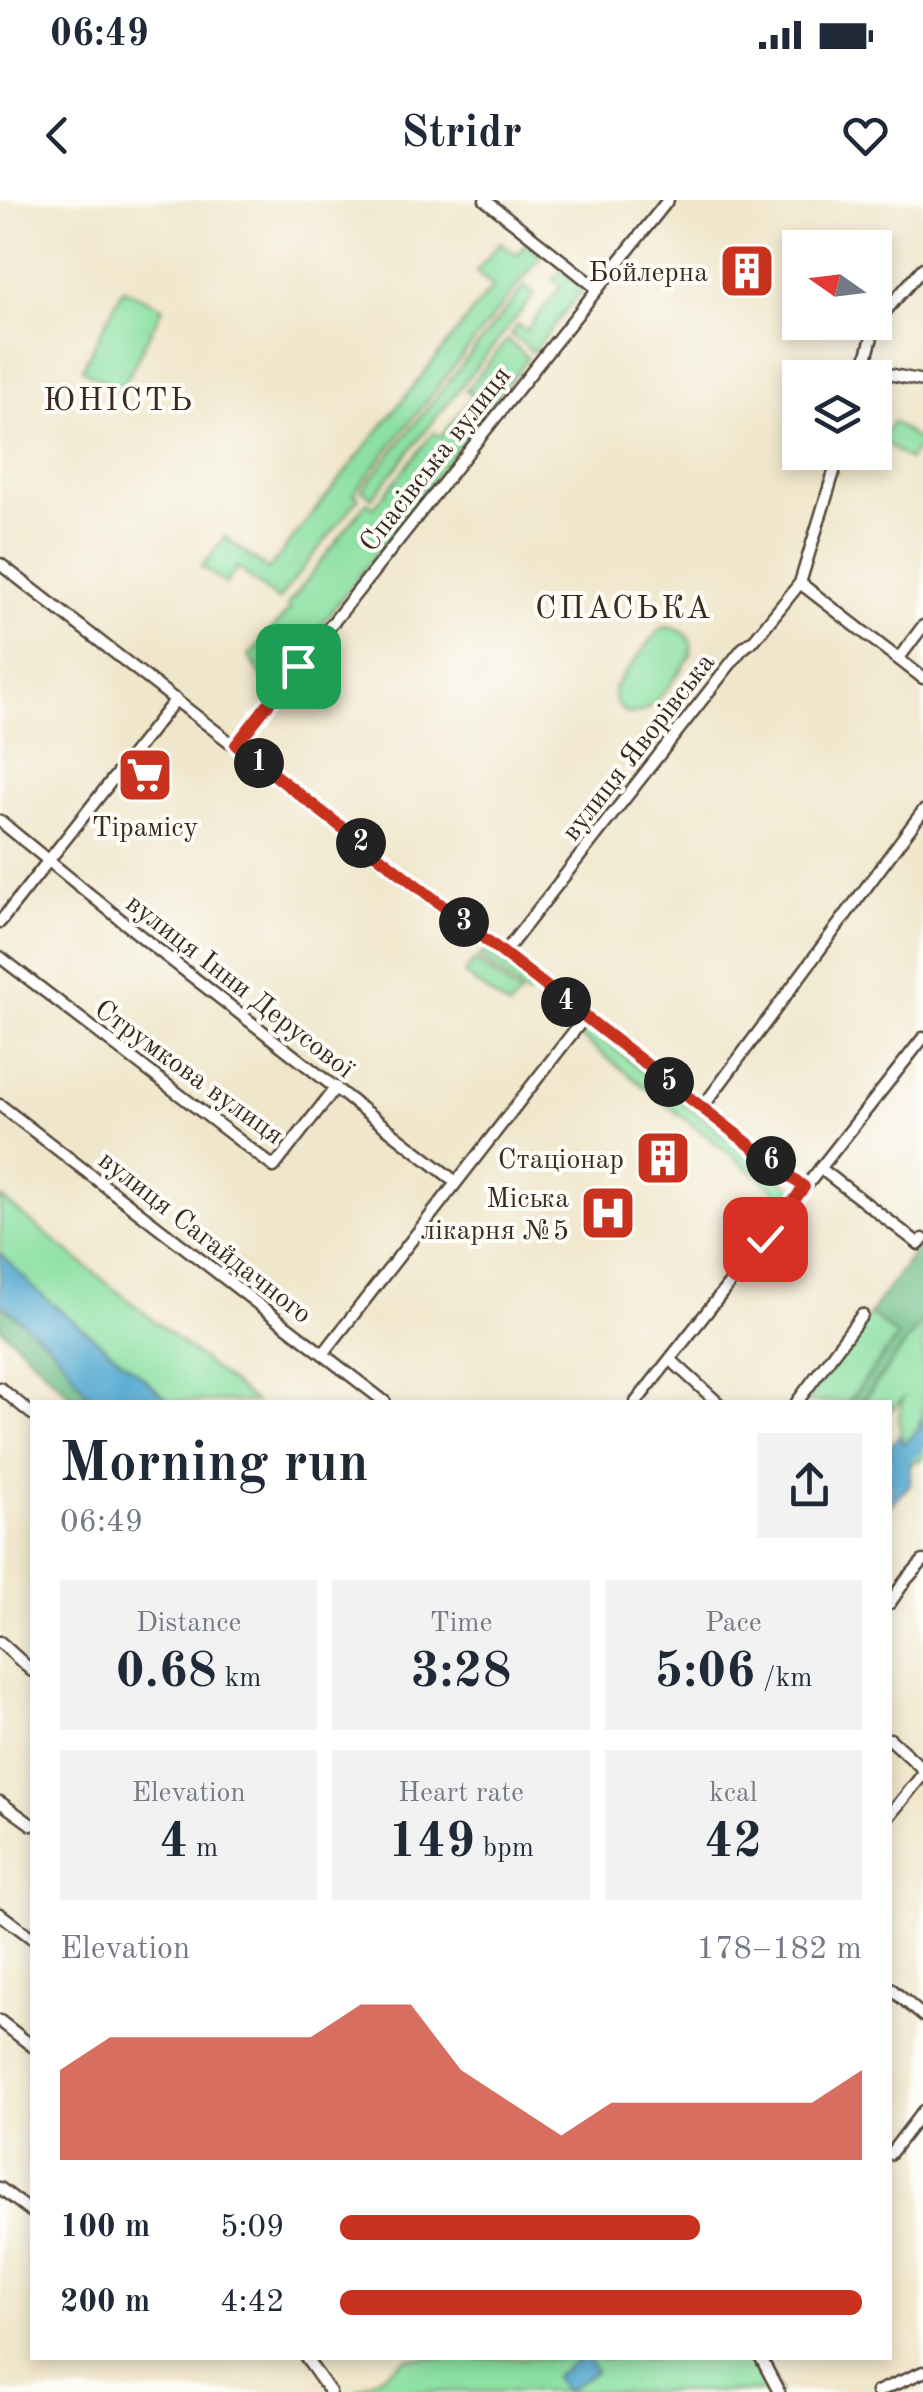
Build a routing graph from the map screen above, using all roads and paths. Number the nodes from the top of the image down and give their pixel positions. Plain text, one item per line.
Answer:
1 (485, 200) edge
2 (668, 200) edge
3 (923, 268) edge
4 (598, 288) junction
5 (866, 360) edge
6 (892, 377) edge
7 (923, 381) edge
8 (835, 470) edge
9 (0, 564) edge
10 (800, 583) junction
11 (923, 626) edge
12 (899, 658) junction
13 (923, 678) edge
14 (176, 698) junction
15 (236, 745) junction
16 (923, 811) edge
17 (0, 821) edge
18 (49, 859) junction
19 (0, 922) edge
20 (504, 953) junction
21 (0, 957) edge
22 (585, 1016) junction
23 (923, 1038) edge
24 (336, 1087) junction
25 (0, 1105) edge
26 (702, 1108) junction
27 (820, 1168) junction
28 (456, 1182) junction
29 (804, 1187) junction
30 (921, 1241) edge
31 (862, 1316) dead end
32 (323, 1354) junction
33 (671, 1360) junction
34 (0, 1388) edge
35 (382, 1400) edge
36 (638, 1400) edge
37 (714, 1400) edge
38 (799, 1400) edge
39 (30, 1412) edge
40 (923, 1561) edge
41 (892, 1601) edge
42 (0, 1642) edge
43 (30, 1669) edge
44 (892, 1741) edge
45 (923, 1771) edge
46 (0, 1802) edge
47 (892, 1812) edge
48 (30, 1824) edge
49 (0, 1914) edge
50 (30, 1936) edge
51 (892, 1990) edge
52 (923, 2016) edge
53 (0, 2021) edge
54 (30, 2044) edge
55 (923, 2111) edge
56 (892, 2151) edge
57 (0, 2188) edge
58 (30, 2210) edge
59 (307, 2360) edge
60 (763, 2360) edge
61 (923, 2372) edge
62 (330, 2392) edge
63 (779, 2392) edge
64 (877, 2392) edge

1 - 4 street
2 - 4 street, Спасівська вулиця
3 - 5 street
4 - 15 street, Спасівська вулиця
6 - 7 street
8 - 10 street, вулиця Яворівська
9 - 14 street
10 - 12 street
10 - 20 street, вулиця Яворівська
11 - 12 street
12 - 13 street
14 - 15 street
14 - 18 street
15 - 20 street
16 - 26 street
17 - 18 street, вулиця Інни Дерусової
18 - 19 street
18 - 24 street, вулиця Інни Дерусової
20 - 22 street
21 - 24 street, Струмкова вулиця
22 - 26 street
22 - 28 street
23 - 27 street
24 - 28 street, вулиця Інни Дерусової
25 - 32 street, вулиця Сагайдачного
26 - 29 street
27 - 29 street
27 - 30 street
28 - 32 street
29 - 33 street
31 - 38 street
32 - 35 street, вулиця Сагайдачного
33 - 36 street
33 - 37 street
34 - 39 street
40 - 41 street
42 - 43 street
44 - 45 street
45 - 47 street
46 - 48 street
49 - 50 street
51 - 52 street
53 - 54 street
55 - 56 street
57 - 58 street
59 - 62 street
60 - 63 street
61 - 64 street

